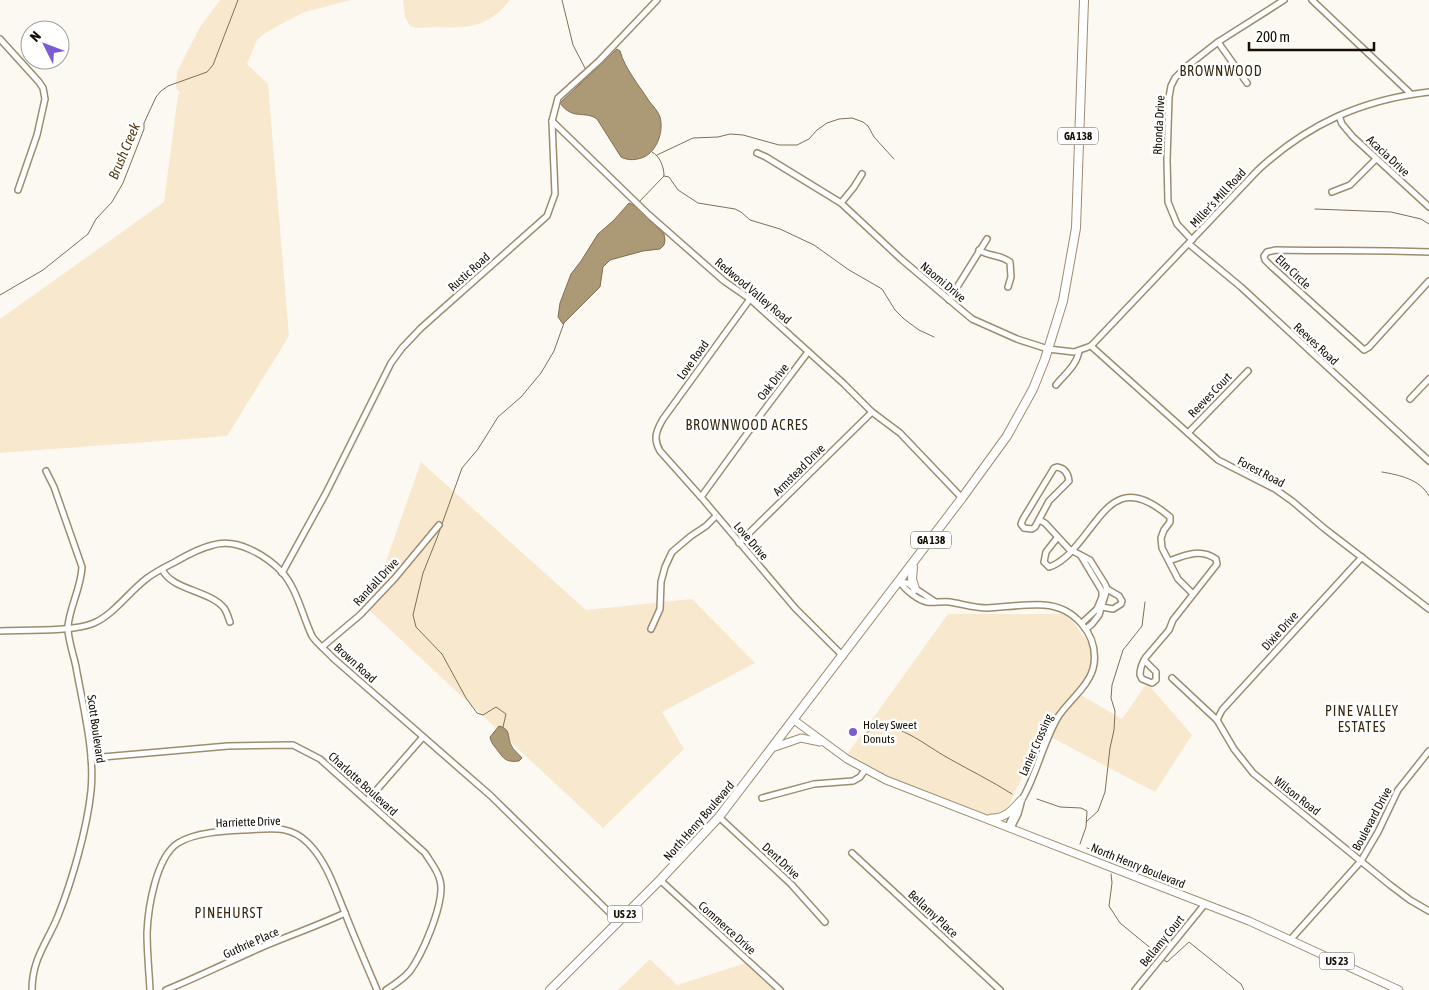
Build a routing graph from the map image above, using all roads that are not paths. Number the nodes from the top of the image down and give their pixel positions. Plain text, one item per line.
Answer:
1 (658, 0) edge
2 (1084, 0) edge
3 (1284, 0) edge
4 (1312, 0) edge
5 (0, 39) edge
6 (1218, 42) junction
7 (1247, 83) dead end
8 (1429, 92) edge
9 (1411, 94) junction
10 (1339, 116) junction
11 (552, 121) junction
12 (757, 153) dead end
13 (1376, 159) junction
14 (862, 174) dead end
15 (18, 190) dead end
16 (1332, 192) dead end
17 (841, 204) junction
18 (1429, 206) edge
19 (987, 238) dead end
20 (1190, 242) junction
21 (979, 250) junction
22 (1429, 252) edge
23 (1429, 281) edge
24 (1008, 287) dead end
25 (750, 299) junction
26 (949, 300) junction
27 (1091, 346) junction
28 (1048, 349) junction
29 (1079, 351) junction
30 (808, 352) junction
31 (1248, 371) dead end
32 (1429, 379) edge
33 (1056, 384) dead end
34 (1410, 399) dead end
35 (872, 412) junction
36 (1188, 433) junction
37 (656, 434) joint
38 (1429, 461) edge
39 (46, 471) dead end
40 (701, 497) junction
41 (962, 498) junction
42 (716, 516) junction
43 (1039, 520) junction
44 (439, 525) dead end
45 (1057, 538) junction
46 (739, 543) junction
47 (1072, 551) junction
48 (1081, 556) junction
49 (1362, 557) junction
50 (1168, 561) junction
51 (914, 564) junction
52 (162, 569) junction
53 (282, 572) junction
54 (900, 582) junction
55 (915, 589) junction
56 (1107, 589) junction
57 (1193, 594) junction
58 (934, 601) junction
59 (1102, 608) junction
60 (1429, 609) edge
61 (230, 622) dead end
62 (1082, 623) junction
63 (68, 628) junction
64 (1086, 628) junction
65 (651, 629) dead end
66 (0, 630) edge
67 (322, 647) junction
68 (842, 655) junction
69 (1144, 660) dead end
70 (1172, 678) dead end
71 (794, 720) junction
72 (1217, 720) junction
73 (423, 737) junction
74 (826, 744) junction
75 (774, 747) junction
76 (1429, 751) edge
77 (91, 758) junction
78 (866, 770) junction
79 (762, 798) dead end
80 (1021, 800) junction
81 (367, 801) junction
82 (720, 818) junction
83 (985, 818) junction
84 (1010, 828) junction
85 (852, 853) dead end
86 (1361, 861) junction
87 (660, 880) junction
88 (1205, 904) junction
89 (1429, 911) edge
90 (345, 913) junction
91 (618, 921) junction
92 (825, 922) dead end
93 (1291, 939) junction
94 (32, 990) edge
95 (150, 990) edge
96 (166, 990) edge
97 (377, 990) edge
98 (386, 990) edge
99 (550, 990) edge
100 (780, 990) edge
101 (1000, 990) edge
102 (1135, 990) edge
103 (1399, 990) edge

1 - 11 street, Rustic Road
2 - 28 highway, GA 138
3 - 6 street, Rhonda Drive
4 - 9 street
5 - 15 street
6 - 7 street
6 - 20 street, Rhonda Drive
8 - 9 street, Miller's Mill Road
9 - 10 street, Miller's Mill Road
10 - 13 street, Acacia Drive
10 - 20 street, Miller's Mill Road
11 - 25 street, Redwood Valley Road
11 - 53 street, Rustic Road
12 - 17 street, Naomi Drive
13 - 16 street
13 - 18 street, Acacia Drive
14 - 17 street
17 - 26 street, Naomi Drive
19 - 21 street
20 - 27 street, Miller's Mill Road
20 - 38 street, Reeves Road
21 - 24 street
21 - 26 street
22 - 23 street, Elm Circle
25 - 30 street, Redwood Valley Road
25 - 37 street, Love Road
26 - 28 street, Naomi Drive
27 - 29 street, Miller's Mill Road
27 - 36 street, Forest Road
28 - 29 street, Miller's Mill Road
28 - 41 highway, GA 138
29 - 33 street
30 - 35 street, Redwood Valley Road
30 - 40 street, Oak Drive
31 - 36 street, Reeves Court
32 - 34 street
35 - 41 street, Redwood Valley Road
35 - 46 street, Armstead Drive
36 - 49 street, Forest Road
37 - 40 street, Love Drive
39 - 63 street, Scott Boulevard
40 - 42 street, Love Drive
41 - 51 highway, GA 138
42 - 46 street, Love Drive
42 - 65 street
43 - 43 street
43 - 45 street
44 - 67 street, Randall Drive
45 - 47 street
45 - 47 street
46 - 68 street, Love Drive
47 - 48 street
47 - 50 street
48 - 56 street
48 - 62 street
49 - 60 street, Forest Road
49 - 72 street, Dixie Drive
50 - 57 street
50 - 57 street
51 - 54 highway, GA 138
51 - 55 highway
52 - 53 street, Brown Road
52 - 61 street
52 - 63 street, Brown Road
53 - 67 street, Brown Road
54 - 55 street, Lanier Crossing
54 - 58 street, Lanier Crossing
54 - 68 highway, GA 138
55 - 58 street, Lanier Crossing
56 - 59 street
56 - 59 street
57 - 69 street
58 - 62 street, Lanier Crossing
59 - 64 street
62 - 64 street, Lanier Crossing
63 - 66 street, Brown Road
63 - 77 street, Scott Boulevard
64 - 80 street, Lanier Crossing
67 - 73 street, Brown Road
68 - 71 highway, GA 138
70 - 72 street, Wilson Road
71 - 74 main road, North Henry Boulevard / US 23
71 - 75 highway, North Henry Boulevard / US 23
72 - 86 street, Wilson Road
73 - 81 street
73 - 91 street, Brown Road
74 - 75 main road, US 23
74 - 78 main road, North Henry Boulevard / US 23
75 - 82 highway, North Henry Boulevard / US 23
76 - 86 street, Boulevard Drive
77 - 81 street, Charlotte Boulevard
77 - 94 street, Scott Boulevard
78 - 79 street
78 - 83 main road, North Henry Boulevard / US 23
80 - 83 main road
80 - 84 street, Lanier Crossing
81 - 98 street, Charlotte Boulevard
82 - 87 highway, North Henry Boulevard / US 23
82 - 92 street, Dent Drive
83 - 84 main road, North Henry Boulevard / US 23
84 - 88 main road, North Henry Boulevard / US 23
85 - 101 street, Bellamy Place
86 - 89 street, Wilson Road
86 - 93 street, Boulevard Drive
87 - 91 highway, North Henry Boulevard / US 23
87 - 100 street, Commerce Drive
88 - 93 main road, North Henry Boulevard / US 23
88 - 102 street, Bellamy Court
90 - 95 street, Harriette Drive
90 - 96 street, Guthrie Place
90 - 97 street, Harriette Drive
91 - 99 highway, North Henry Boulevard / US 23
93 - 103 main road, North Henry Boulevard / US 23

